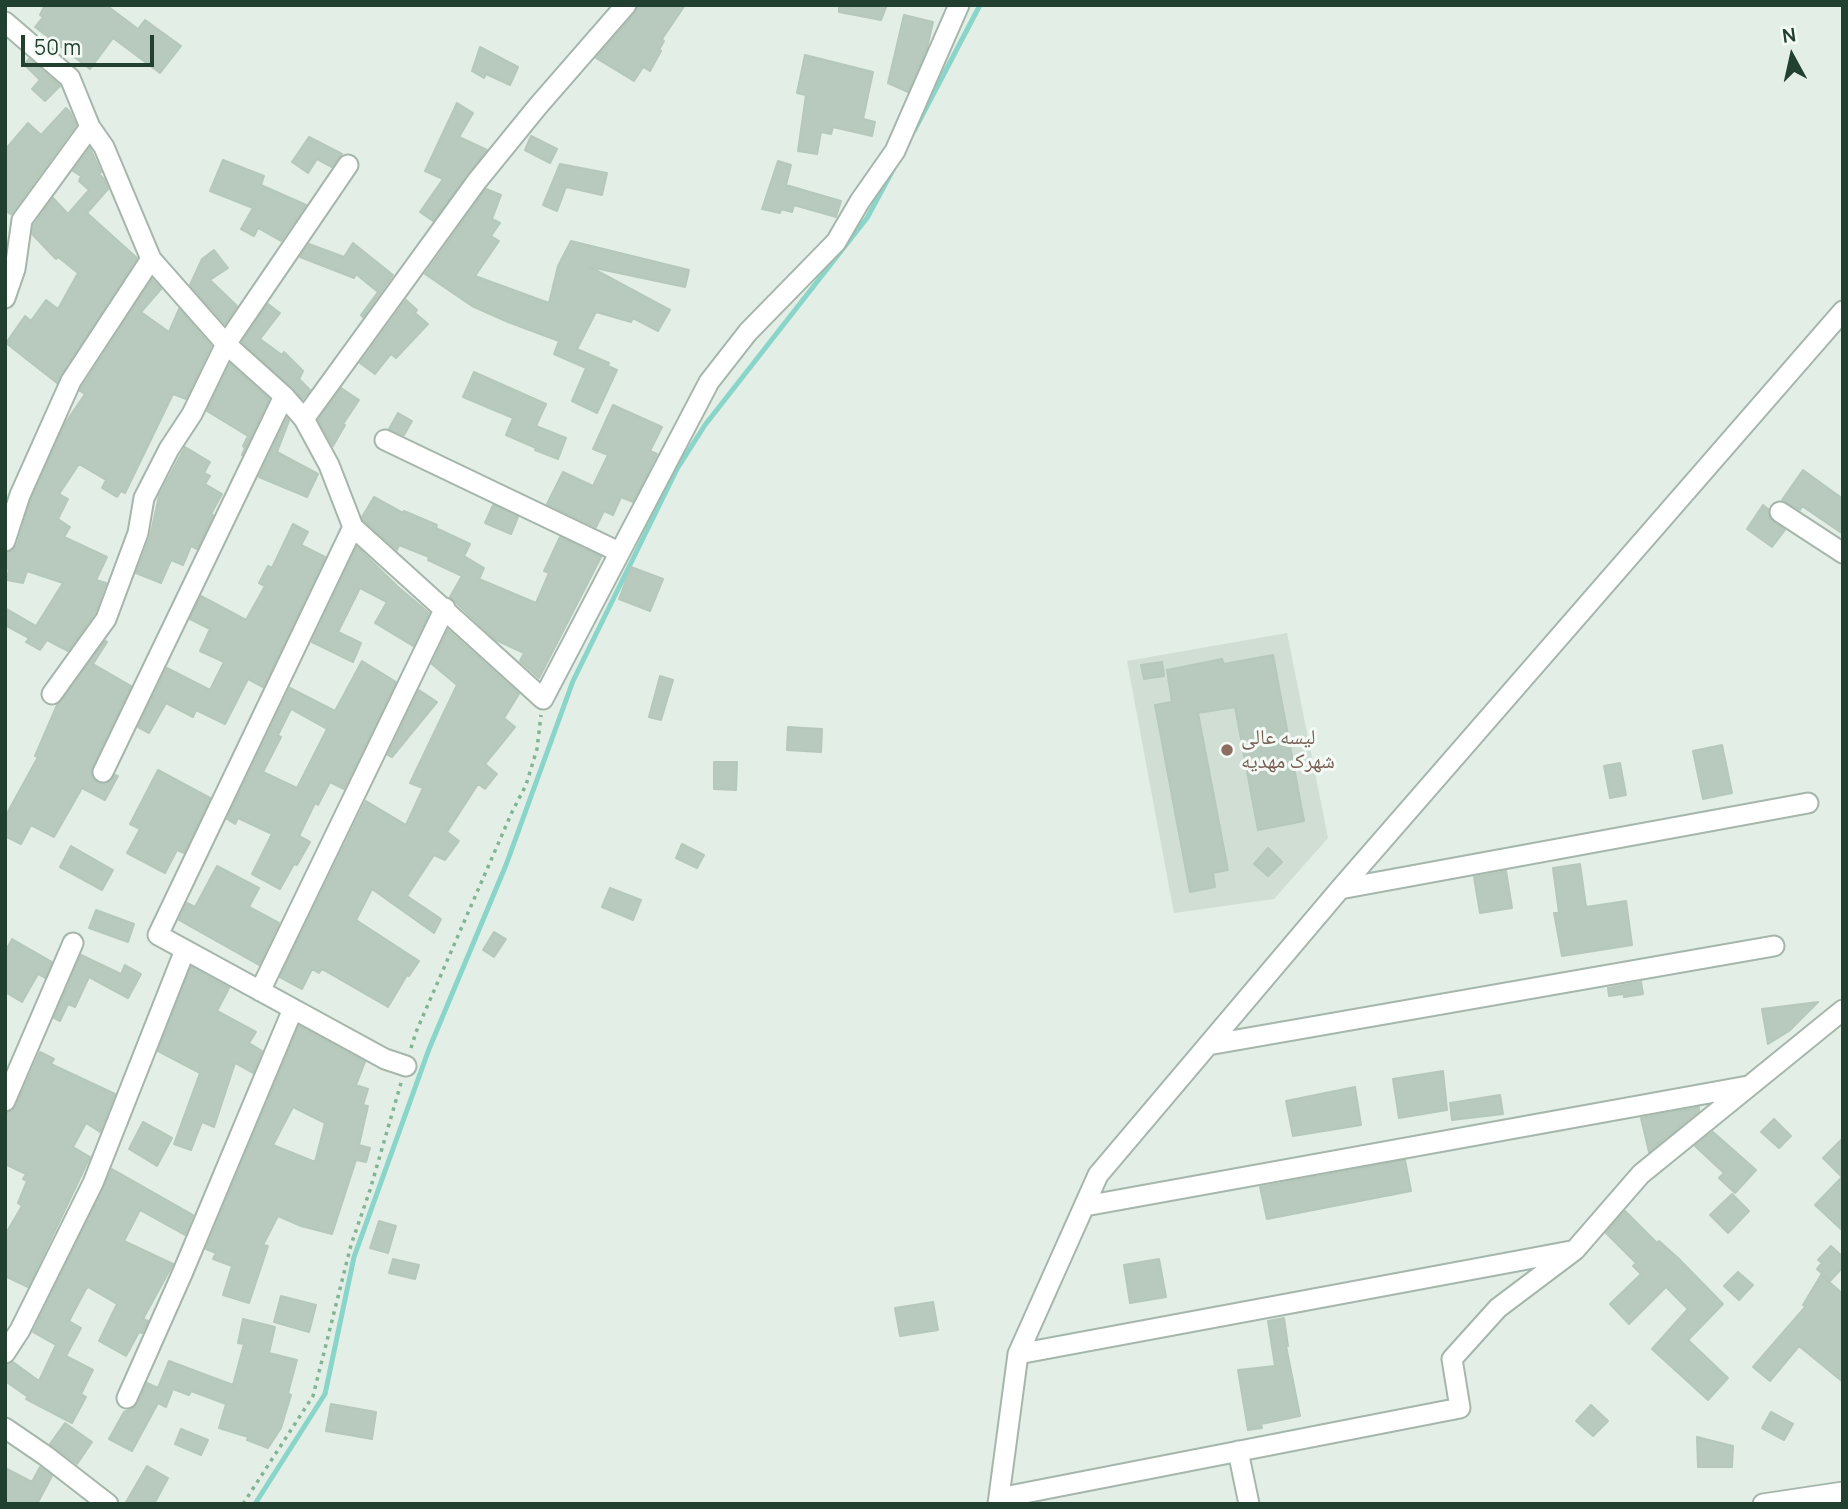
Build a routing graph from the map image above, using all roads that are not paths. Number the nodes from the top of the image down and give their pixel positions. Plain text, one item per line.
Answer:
1 (626, 5) edge
2 (960, 5) edge
3 (5, 22) edge
4 (90, 127) junction
5 (348, 165) dead end
6 (151, 259) junction
7 (5, 298) edge
8 (1843, 311) edge
9 (226, 344) junction
10 (284, 396) junction
11 (304, 419) junction
12 (385, 440) dead end
13 (1780, 512) dead end
14 (353, 527) junction
15 (5, 541) edge
16 (619, 552) junction
17 (1843, 554) edge
18 (445, 608) junction
19 (52, 694) dead end
20 (103, 772) dead end
21 (1808, 803) dead end
22 (1340, 889) junction
23 (73, 943) dead end
24 (1774, 946) dead end
25 (185, 950) junction
26 (260, 991) junction
27 (293, 1009) junction
28 (1843, 1010) edge
29 (1208, 1045) junction
30 (406, 1066) road end
31 (1749, 1086) junction
32 (5, 1101) edge
33 (1085, 1206) junction
34 (1576, 1250) junction
35 (5, 1353) edge
36 (1018, 1354) junction
37 (127, 1398) dead end
38 (5, 1428) edge
39 (1238, 1451) junction
40 (1843, 1492) edge
41 (998, 1501) edge
42 (108, 1504) edge
43 (1249, 1504) edge
44 (1763, 1504) edge

1 - 11 street
2 - 16 street
3 - 4 street
4 - 6 street
4 - 7 street
5 - 9 street
6 - 9 street
6 - 15 street
8 - 22 street
9 - 10 street
9 - 19 street
10 - 11 street
10 - 20 street
11 - 14 street
12 - 16 street
13 - 17 street
14 - 18 street
14 - 25 street
16 - 18 street
18 - 26 street
21 - 22 street
22 - 29 street
23 - 32 street
24 - 29 street
25 - 26 street
25 - 35 street
26 - 27 street
27 - 30 street
27 - 37 street
28 - 31 street
29 - 33 street
31 - 33 street
31 - 34 street
33 - 36 street
34 - 36 street
34 - 39 street
36 - 41 street
38 - 42 street
39 - 41 street
39 - 43 street
40 - 44 street

